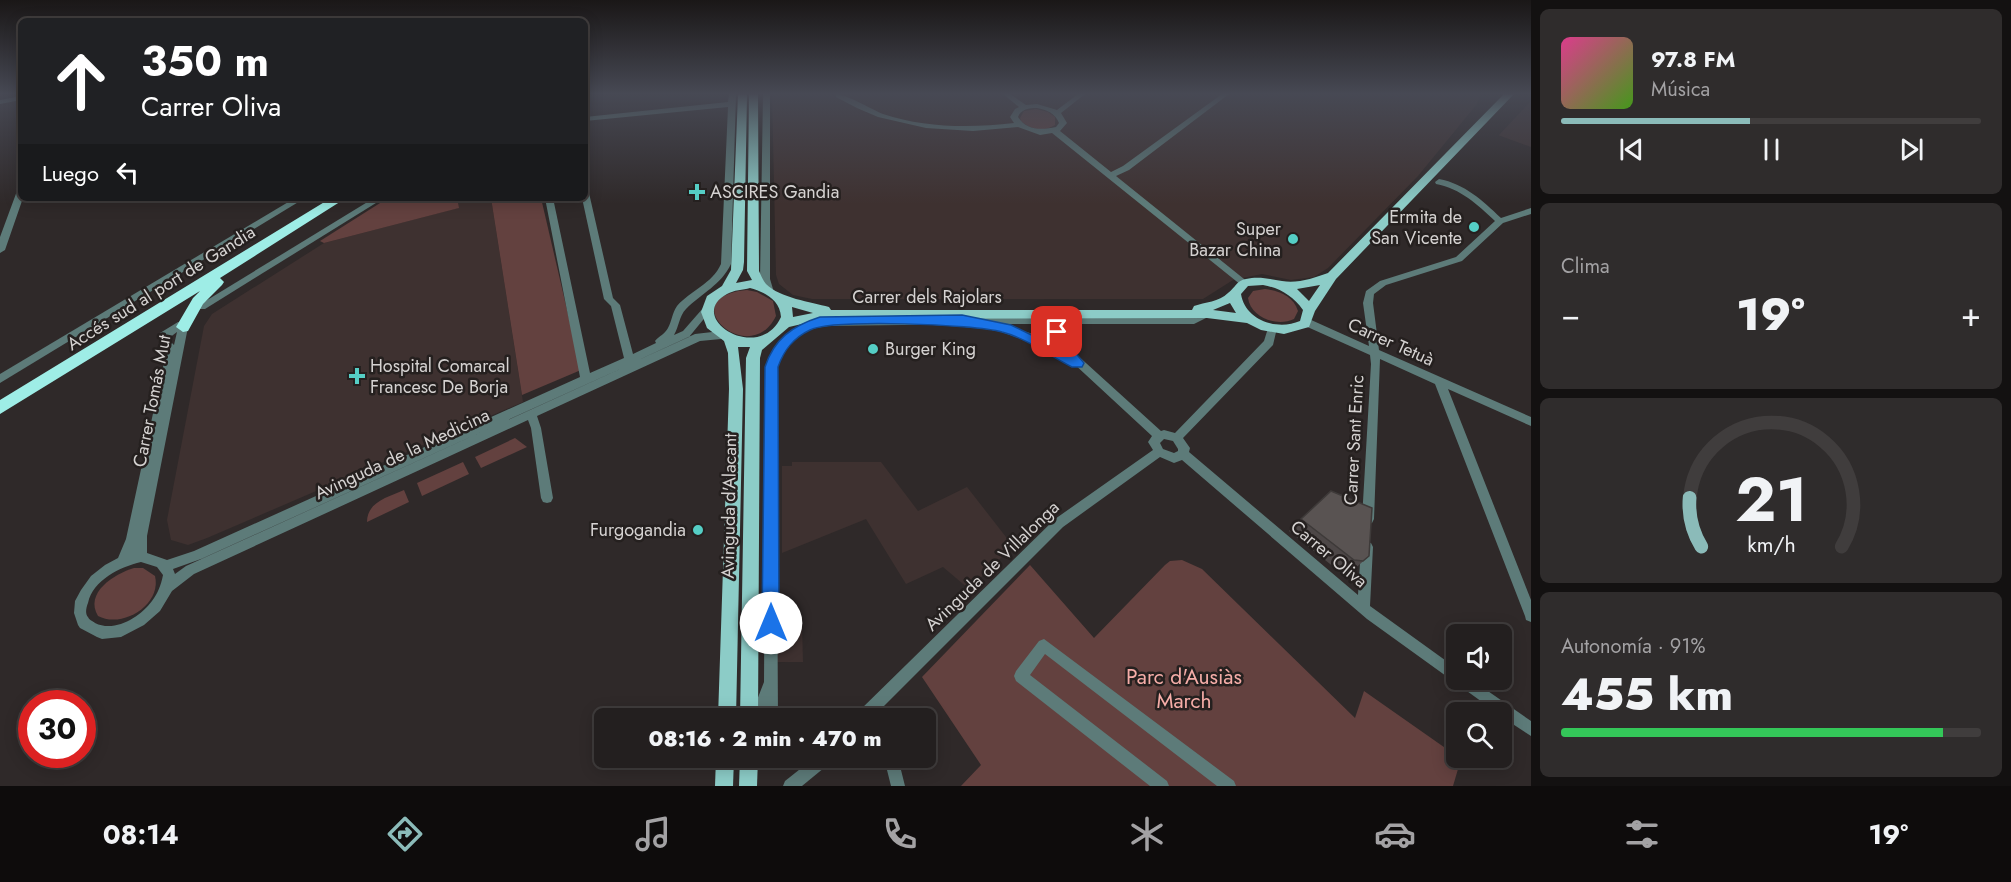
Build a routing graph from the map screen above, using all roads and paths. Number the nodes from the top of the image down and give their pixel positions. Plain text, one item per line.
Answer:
1 (731, 131) edge
2 (741, 131) edge
3 (754, 131) edge
4 (766, 131) edge
5 (1029, 131) edge
6 (1055, 131) joint
7 (1176, 131) edge
8 (1473, 131) edge
9 (1111, 175) junction
10 (1438, 182) dead end
11 (18, 199) edge
12 (296, 201) edge
13 (319, 201) edge
14 (336, 201) edge
15 (337, 201) edge
16 (375, 201) edge
17 (550, 201) edge
18 (587, 201) edge
19 (1531, 211) edge
20 (1500, 220) junction
21 (0, 250) edge
22 (1332, 276) junction
23 (1244, 283) junction
24 (1284, 286) junction
25 (765, 287) junction
26 (727, 288) junction
27 (1235, 295) junction
28 (780, 297) junction
29 (202, 307) dead end
30 (707, 309) junction
31 (1207, 314) junction
32 (1308, 316) junction
33 (1250, 319) junction
34 (962, 320) junction
35 (1071, 320) junction
36 (784, 323) junction
37 (183, 327) junction
38 (1272, 328) junction
39 (725, 337) junction
40 (768, 337) junction
41 (1374, 353) junction
42 (633, 359) junction
43 (1077, 363) junction
44 (0, 379) edge
45 (586, 379) junction
46 (1439, 381) junction
47 (752, 384) junction
48 (0, 396) edge
49 (772, 400) junction
50 (0, 408) edge
51 (531, 415) junction
52 (1531, 422) edge
53 (1159, 436) junction
54 (1177, 438) junction
55 (1160, 452) junction
56 (1183, 454) junction
57 (547, 498) dead end
58 (141, 557) junction
59 (123, 561) junction
60 (166, 566) junction
61 (168, 587) junction
62 (1364, 606) junction
63 (1531, 616) edge
64 (1446, 668) edge
65 (771, 684) junction
66 (1475, 690) edge
67 (876, 704) junction
68 (727, 708) edge
69 (749, 708) edge
70 (761, 708) edge
71 (771, 708) edge
72 (872, 708) edge
73 (878, 708) edge
74 (1531, 729) edge
75 (725, 768) edge
76 (748, 768) edge
77 (812, 768) edge
78 (894, 768) edge
79 (1223, 784) edge
80 (724, 786) edge
81 (748, 786) edge
82 (790, 786) edge
83 (898, 786) edge
84 (1161, 786) edge

1 - 42 street, Avinguda de la Medicina
2 - 26 main road
3 - 25 main road
4 - 25 street
5 - 6 street
6 - 9 street
7 - 9 street
8 - 22 main road
9 - 23 street
10 - 20 street
11 - 21 street
12 - 44 street
13 - 48 highway, Accés sud al port de Gandia
14 - 50 highway, Accés sud al port de Gandia
15 - 37 highway
16 - 29 street
17 - 45 street
18 - 42 street
19 - 20 street
20 - 41 street, Carrer Sant Enric
22 - 24 main road
22 - 32 main road
23 - 24 main road
23 - 27 main road
24 - 32 main road
25 - 26 main road
25 - 28 main road
26 - 30 main road
27 - 28 main road, Carrer dels Rajolars
27 - 33 main road
28 - 36 main road
30 - 39 main road
30 - 42 street, Avinguda de la Medicina
31 - 33 main road, Carrer dels Rajolars
31 - 35 street
31 - 36 main road, Carrer dels Rajolars
32 - 38 main road
32 - 41 street, Carrer Tetuà
33 - 38 main road
34 - 35 street
34 - 43 street
34 - 49 street
35 - 43 street
36 - 40 main road
37 - 58 street, Carrer Tomás Mut
37 - 59 street, Carrer Tomás Mut
38 - 54 street
39 - 40 main road
39 - 51 street, Avinguda de la Medicina
39 - 68 main road, Avinguda d'Alacant
40 - 47 main road, Avinguda d'Alacant
41 - 46 street, Carrer Tetuà
41 - 62 street, Carrer Sant Enric
42 - 45 street, Avinguda de la Medicina
43 - 53 street
45 - 60 street, Avinguda de la Medicina
46 - 52 street, Carrer Tetuà
46 - 63 street
47 - 49 street
47 - 69 main road, Avinguda d'Alacant
49 - 65 street
51 - 57 street
51 - 61 street, Avinguda de la Medicina
53 - 54 street
53 - 55 street
54 - 56 street
55 - 56 street
55 - 67 street, Avinguda de Villalonga
56 - 62 street, Carrer Oliva
58 - 59 street
58 - 60 street
59 - 61 street
60 - 61 street
62 - 64 street, Carrer Oliva
65 - 70 street
65 - 71 street
66 - 74 street
67 - 72 street, Avinguda de Villalonga
67 - 73 street
75 - 80 main road
76 - 81 main road
77 - 82 street
78 - 83 street
79 - 84 street

